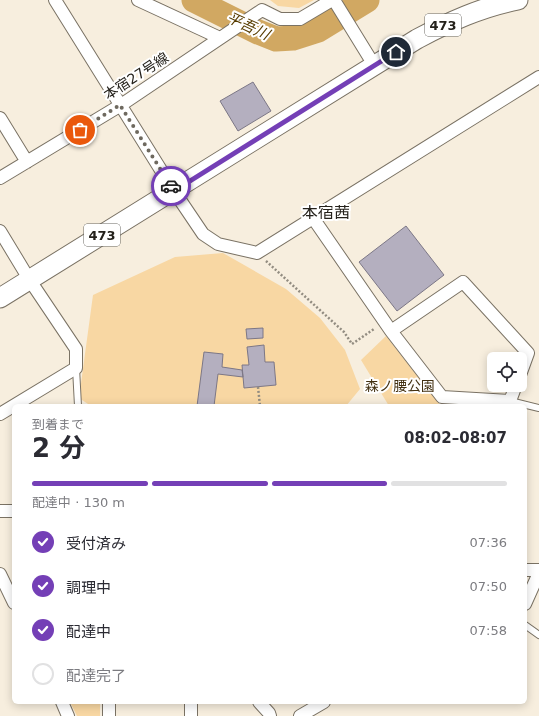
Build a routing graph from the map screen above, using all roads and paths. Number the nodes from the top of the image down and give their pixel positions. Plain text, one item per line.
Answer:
1 (55, 0) edge
2 (138, 0) edge
3 (333, 0) edge
4 (518, 0) edge
5 (224, 35) junction
6 (374, 65) junction
7 (539, 77) edge
8 (120, 105) junction
9 (0, 118) edge
10 (27, 162) junction
11 (0, 178) edge
12 (174, 191) junction
13 (313, 218) junction
14 (0, 231) edge
15 (257, 253) junction
16 (29, 279) junction
17 (0, 298) edge
18 (387, 326) junction
19 (534, 352) edge
20 (527, 364) edge
21 (76, 368) junction
22 (258, 387) dead end
23 (513, 392) edge
24 (510, 401) junction
25 (17, 404) edge
26 (78, 404) edge
27 (260, 404) edge
28 (522, 404) edge
29 (527, 405) edge
30 (12, 407) edge
31 (539, 408) edge
32 (0, 414) edge
33 (0, 511) edge
34 (12, 511) edge
35 (527, 570) edge
36 (539, 571) edge
37 (0, 574) edge
38 (11, 590) edge
39 (527, 599) edge
40 (527, 627) edge
41 (539, 636) edge
42 (63, 704) edge
43 (109, 704) edge
44 (191, 704) edge
45 (261, 704) edge
46 (321, 704) edge
47 (68, 716) edge
48 (109, 716) edge
49 (191, 716) edge
50 (270, 716) edge
51 (300, 716) edge

1 - 8 street
2 - 5 street
3 - 5 street, 本宿27号線
3 - 6 street
4 - 6 highway, 473
5 - 8 street, 本宿27号線
6 - 12 highway, 473
7 - 13 street
8 - 10 street, 本宿27号線
8 - 12 street
9 - 10 street
10 - 11 street, 本宿27号線
12 - 15 street
12 - 16 highway, 473
13 - 15 street
13 - 18 street
14 - 16 street
15 - 18 path
16 - 17 highway, 473
16 - 21 street
18 - 19 street
18 - 24 street
19 - 20 street
21 - 25 street
21 - 26 lane
22 - 27 path
23 - 24 street
24 - 28 lane
29 - 31 lane
30 - 32 street
33 - 34 street
35 - 36 street
36 - 39 street
37 - 38 street
40 - 41 lane
42 - 47 street
43 - 48 street
44 - 49 street
45 - 50 street
46 - 51 street

